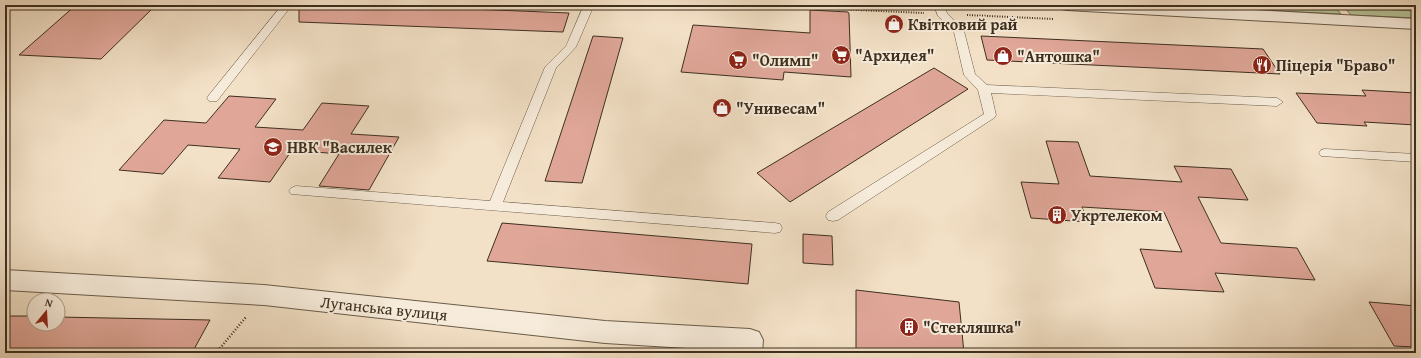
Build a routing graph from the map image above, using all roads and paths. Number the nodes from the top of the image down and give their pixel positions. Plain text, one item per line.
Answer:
1 (287, 5) edge
2 (589, 5) edge
3 (939, 5) edge
4 (1067, 5) edge
5 (1099, 6) edge
6 (1416, 24) edge
7 (984, 89) junction
8 (213, 98) dead end
9 (1277, 102) dead end
10 (1325, 153) dead end
11 (1416, 158) edge
12 (296, 191) dead end
13 (494, 207) junction
14 (832, 216) dead end
15 (775, 228) dead end
16 (5, 280) edge
17 (264, 295) junction
18 (216, 353) edge
19 (749, 353) edge

1 - 8 lane
2 - 13 lane
3 - 7 lane
4 - 5 street
5 - 6 street
7 - 9 lane
7 - 14 lane
10 - 11 lane
12 - 13 lane
13 - 15 lane
16 - 17 street, Луганська вулиця
17 - 18 path
17 - 19 street, Луганська вулиця

